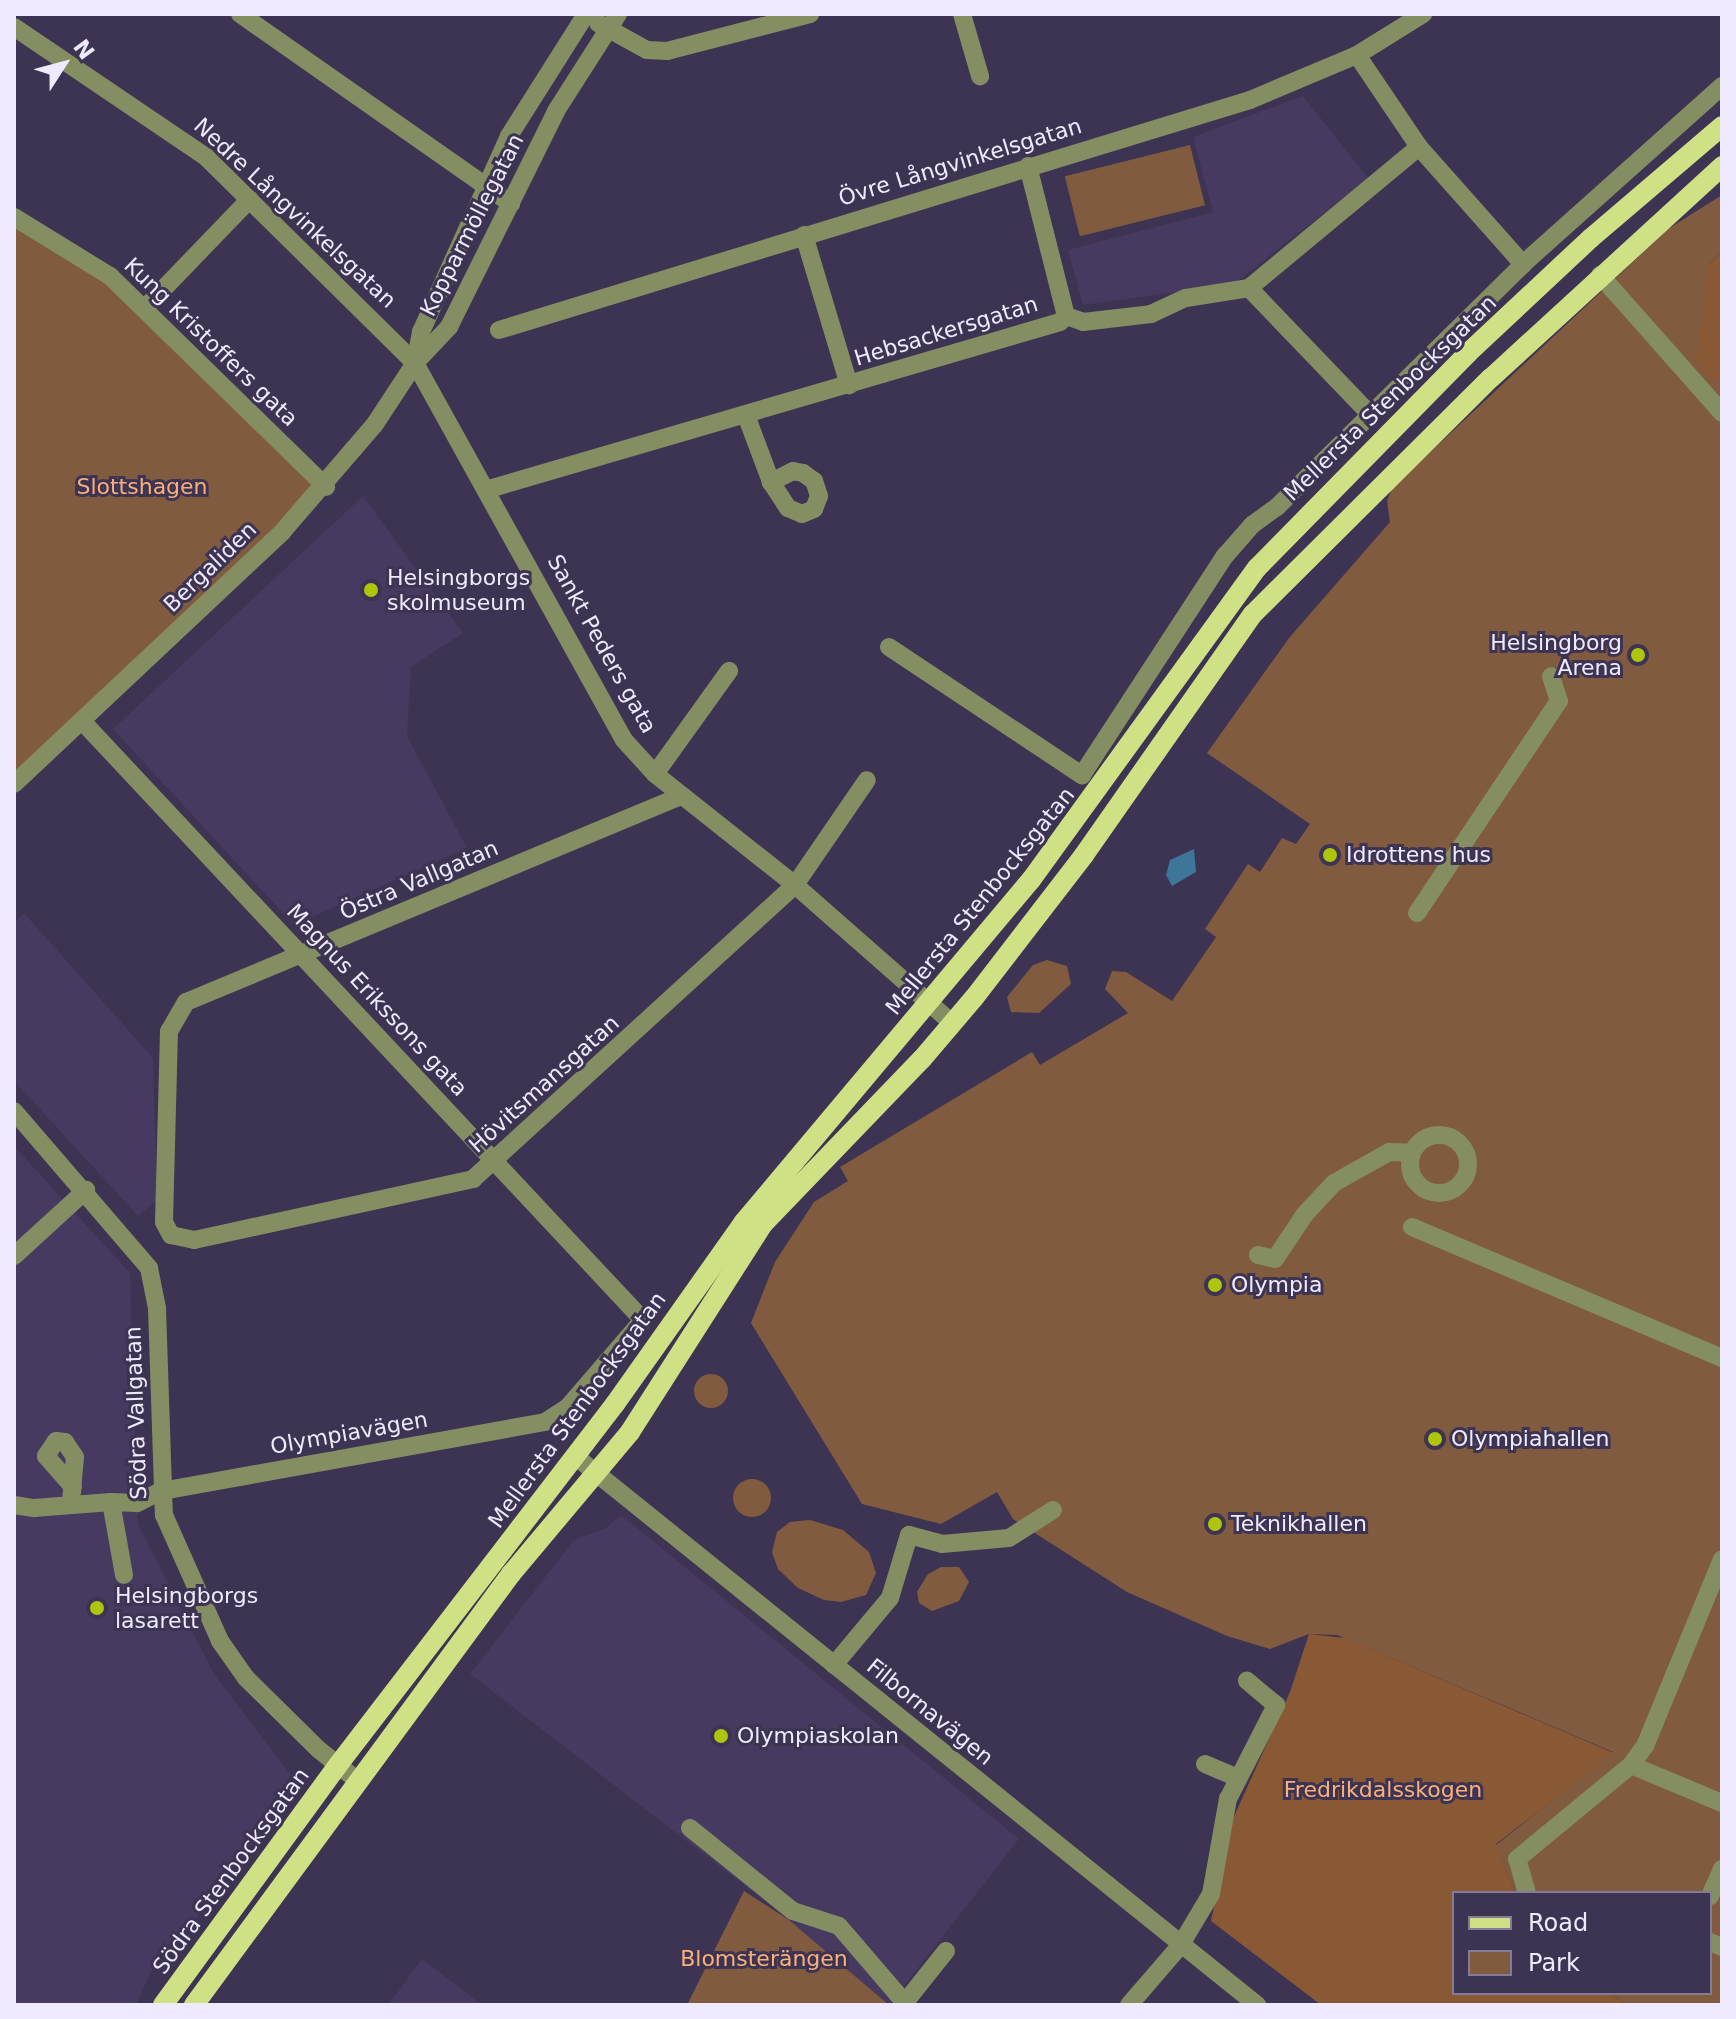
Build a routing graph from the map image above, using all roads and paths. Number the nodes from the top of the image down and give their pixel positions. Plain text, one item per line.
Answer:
1 (240, 14) edge
2 (586, 14) edge
3 (810, 14) edge
4 (962, 14) edge
5 (1423, 14) edge
6 (613, 22) edge
7 (14, 27) edge
8 (1357, 55) junction
9 (980, 76) dead end
10 (1722, 86) edge
11 (1722, 126) edge
12 (1419, 147) junction
13 (1028, 166) junction
14 (1722, 166) edge
15 (486, 186) junction
16 (250, 199) junction
17 (511, 204) junction
18 (14, 217) edge
19 (804, 235) junction
20 (1523, 264) junction
21 (1600, 275) junction
22 (1249, 288) junction
23 (145, 308) junction
24 (1066, 316) junction
25 (499, 330) dead end
26 (415, 363) junction
27 (849, 385) junction
28 (1369, 413) junction
29 (1722, 413) edge
30 (746, 415) junction
31 (771, 482) dead end
32 (326, 487) junction
33 (489, 489) junction
34 (889, 647) dead end
35 (729, 671) dead end
36 (1551, 676) dead end
37 (82, 721) junction
38 (655, 774) junction
39 (1082, 775) junction
40 (867, 780) dead end
41 (14, 784) edge
42 (681, 796) junction
43 (1088, 805) junction
44 (795, 885) junction
45 (1417, 913) dead end
46 (304, 955) junction
47 (930, 1003) junction
48 (952, 1023) junction
49 (14, 1111) edge
50 (1412, 1153) dead end
51 (496, 1163) junction
52 (86, 1190) junction
53 (1412, 1227) dead end
54 (182, 1241) joint
55 (1258, 1255) dead end
56 (14, 1256) edge
57 (1722, 1358) edge
58 (545, 1422) joint
59 (575, 1456) junction
60 (598, 1474) junction
61 (161, 1491) junction
62 (111, 1502) junction
63 (14, 1505) edge
64 (1053, 1510) dead end
65 (1722, 1559) edge
66 (124, 1575) dead end
67 (834, 1665) junction
68 (1247, 1681) dead end
69 (1205, 1764) dead end
70 (338, 1765) junction
71 (1631, 1765) junction
72 (1236, 1777) junction
73 (358, 1781) junction
74 (1722, 1803) edge
75 (690, 1828) dead end
76 (1722, 1869) edge
77 (1526, 1891) edge
78 (1712, 1892) edge
79 (1180, 1946) junction
80 (946, 1951) dead end
81 (904, 2004) edge
82 (163, 2005) edge
83 (194, 2005) edge
84 (1129, 2005) edge
85 (1257, 2005) edge

1 - 15 street
2 - 6 street
2 - 15 street, Kopparmöllegatan
3 - 6 street
4 - 9 street
5 - 8 street, Övre Långvinkelsgatan
6 - 17 street, Kopparmöllegatan
7 - 16 street, Nedre Långvinkelsgatan
8 - 12 street
8 - 13 street, Övre Långvinkelsgatan
10 - 20 street, Mellersta Stenbocksgatan
11 - 43 main road, Mellersta Stenbocksgatan
12 - 20 street
12 - 22 street
13 - 19 street, Övre Långvinkelsgatan
13 - 24 street
14 - 21 main road, Mellersta Stenbocksgatan
15 - 17 street
15 - 26 street, Kopparmöllegatan
16 - 23 street
16 - 26 street, Nedre Långvinkelsgatan
17 - 26 street, Kopparmöllegatan
18 - 23 street, Kung Kristoffers gata
19 - 25 street, Övre Långvinkelsgatan
19 - 27 street
20 - 28 street, Mellersta Stenbocksgatan
21 - 29 street
21 - 48 main road, Mellersta Stenbocksgatan
22 - 24 street, Hebsackersgatan
22 - 28 street
23 - 32 street, Kung Kristoffers gata
24 - 27 street, Hebsackersgatan
26 - 32 street, Bergaliden
26 - 33 street, Sankt Peders gata
27 - 30 street, Hebsackersgatan
28 - 39 street, Mellersta Stenbocksgatan
30 - 31 street
30 - 33 street, Hebsackersgatan
32 - 37 street, Bergaliden
33 - 38 street, Sankt Peders gata
34 - 39 street
35 - 38 street
36 - 45 street
37 - 41 street, Bergaliden
37 - 46 street, Magnus Erikssons gata
38 - 42 street, Sankt Peders gata
39 - 43 street
40 - 44 street, Hövitsmansgatan
42 - 44 street, Sankt Peders gata
42 - 46 street, Östra Vallgatan
43 - 47 main road, Mellersta Stenbocksgatan
44 - 47 street, Sankt Peders gata
44 - 51 street, Hövitsmansgatan
46 - 51 street, Magnus Erikssons gata
46 - 54 street, Östra Vallgatan
47 - 48 street, Sankt Peders gata
47 - 59 main road, Mellersta Stenbocksgatan
48 - 60 main road, Mellersta Stenbocksgatan
49 - 52 street, Södra Vallgatan
50 - 55 street
51 - 54 street, Hövitsmansgatan
51 - 58 street, Magnus Erikssons gata
52 - 56 street
52 - 61 street, Södra Vallgatan
53 - 57 street
58 - 61 street, Olympiavägen
59 - 60 street, Filbornavägen
59 - 70 main road, Mellersta Stenbocksgatan
60 - 67 street, Filbornavägen
60 - 73 main road, Mellersta Stenbocksgatan
61 - 62 street, Olympiavägen
61 - 70 street, Södra Vallgatan
62 - 63 street, Olympiavägen
62 - 66 street
64 - 67 street
65 - 71 street
67 - 79 street, Filbornavägen
68 - 72 street
69 - 72 street
70 - 73 street, Södra Vallgatan
70 - 82 main road, Södra Stenbocksgatan
71 - 74 street
71 - 77 street
72 - 79 street
73 - 83 main road
75 - 81 street
76 - 78 street
79 - 84 street
79 - 85 street, Filbornavägen
80 - 81 street

